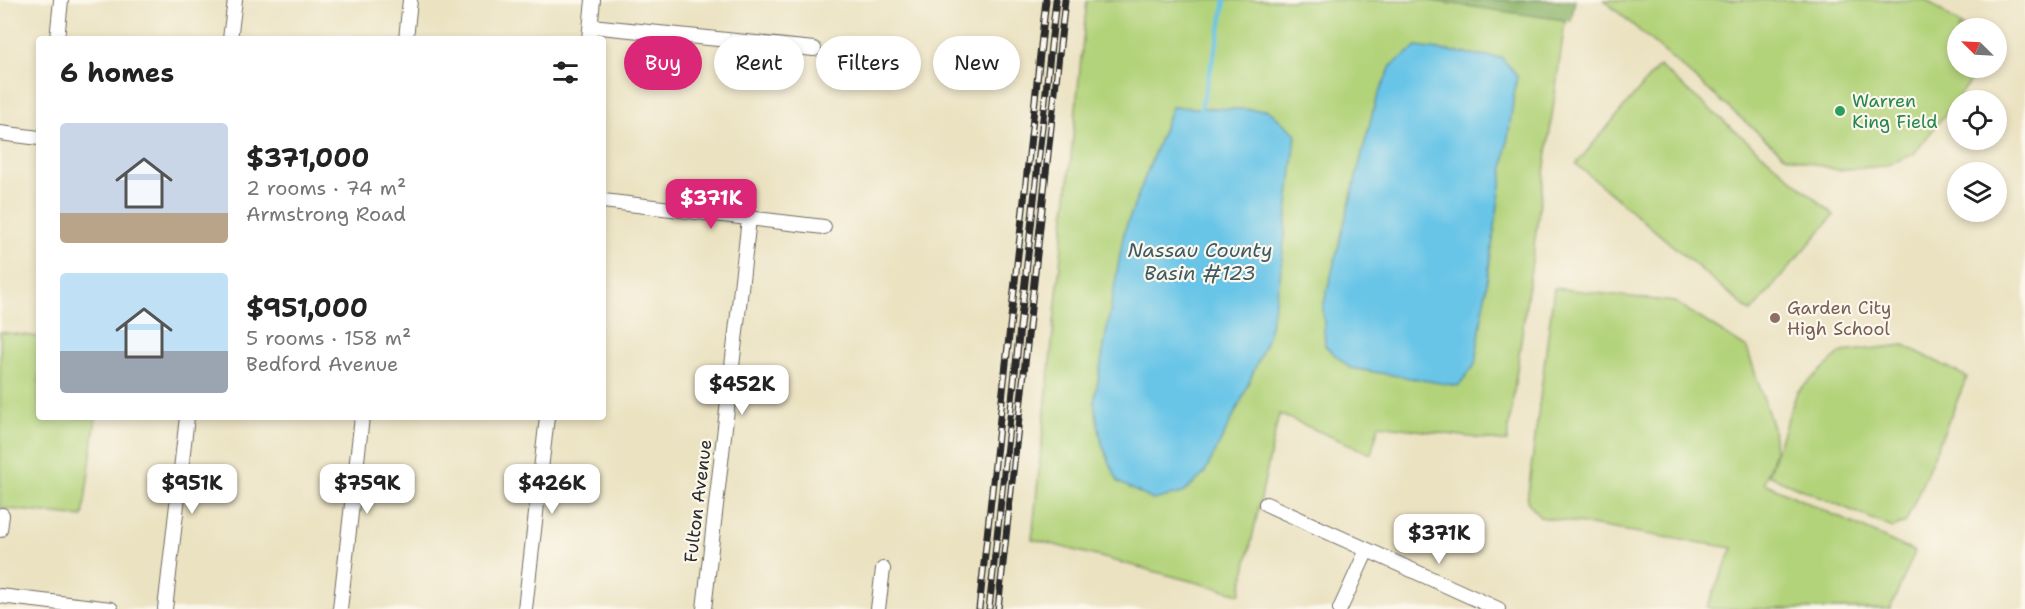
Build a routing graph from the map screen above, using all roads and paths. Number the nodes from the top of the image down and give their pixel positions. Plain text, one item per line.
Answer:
1 (61, 0) edge
2 (235, 0) edge
3 (410, 0) edge
4 (593, 0) edge
5 (590, 32) edge
6 (57, 36) edge
7 (230, 36) edge
8 (406, 36) edge
9 (814, 49) dead end
10 (0, 133) edge
11 (36, 138) edge
12 (606, 201) edge
13 (749, 219) junction
14 (824, 227) dead end
15 (187, 420) edge
16 (362, 420) edge
17 (547, 420) edge
18 (1266, 504) dead end
19 (2, 515) dead end
20 (0, 530) edge
21 (1367, 550) junction
22 (883, 569) dead end
23 (0, 596) edge
24 (111, 609) edge
25 (165, 609) edge
26 (340, 609) edge
27 (525, 609) edge
28 (704, 609) edge
29 (878, 609) edge
30 (1340, 609) edge
31 (1498, 609) edge

1 - 6 street
2 - 7 street
3 - 8 street
4 - 5 street
5 - 9 street
10 - 11 street
12 - 13 street
13 - 14 street
13 - 28 street, Fulton Avenue
15 - 25 street
16 - 26 street
17 - 27 street
18 - 21 street
19 - 20 street
21 - 30 street
21 - 31 street
22 - 29 street
23 - 24 street

